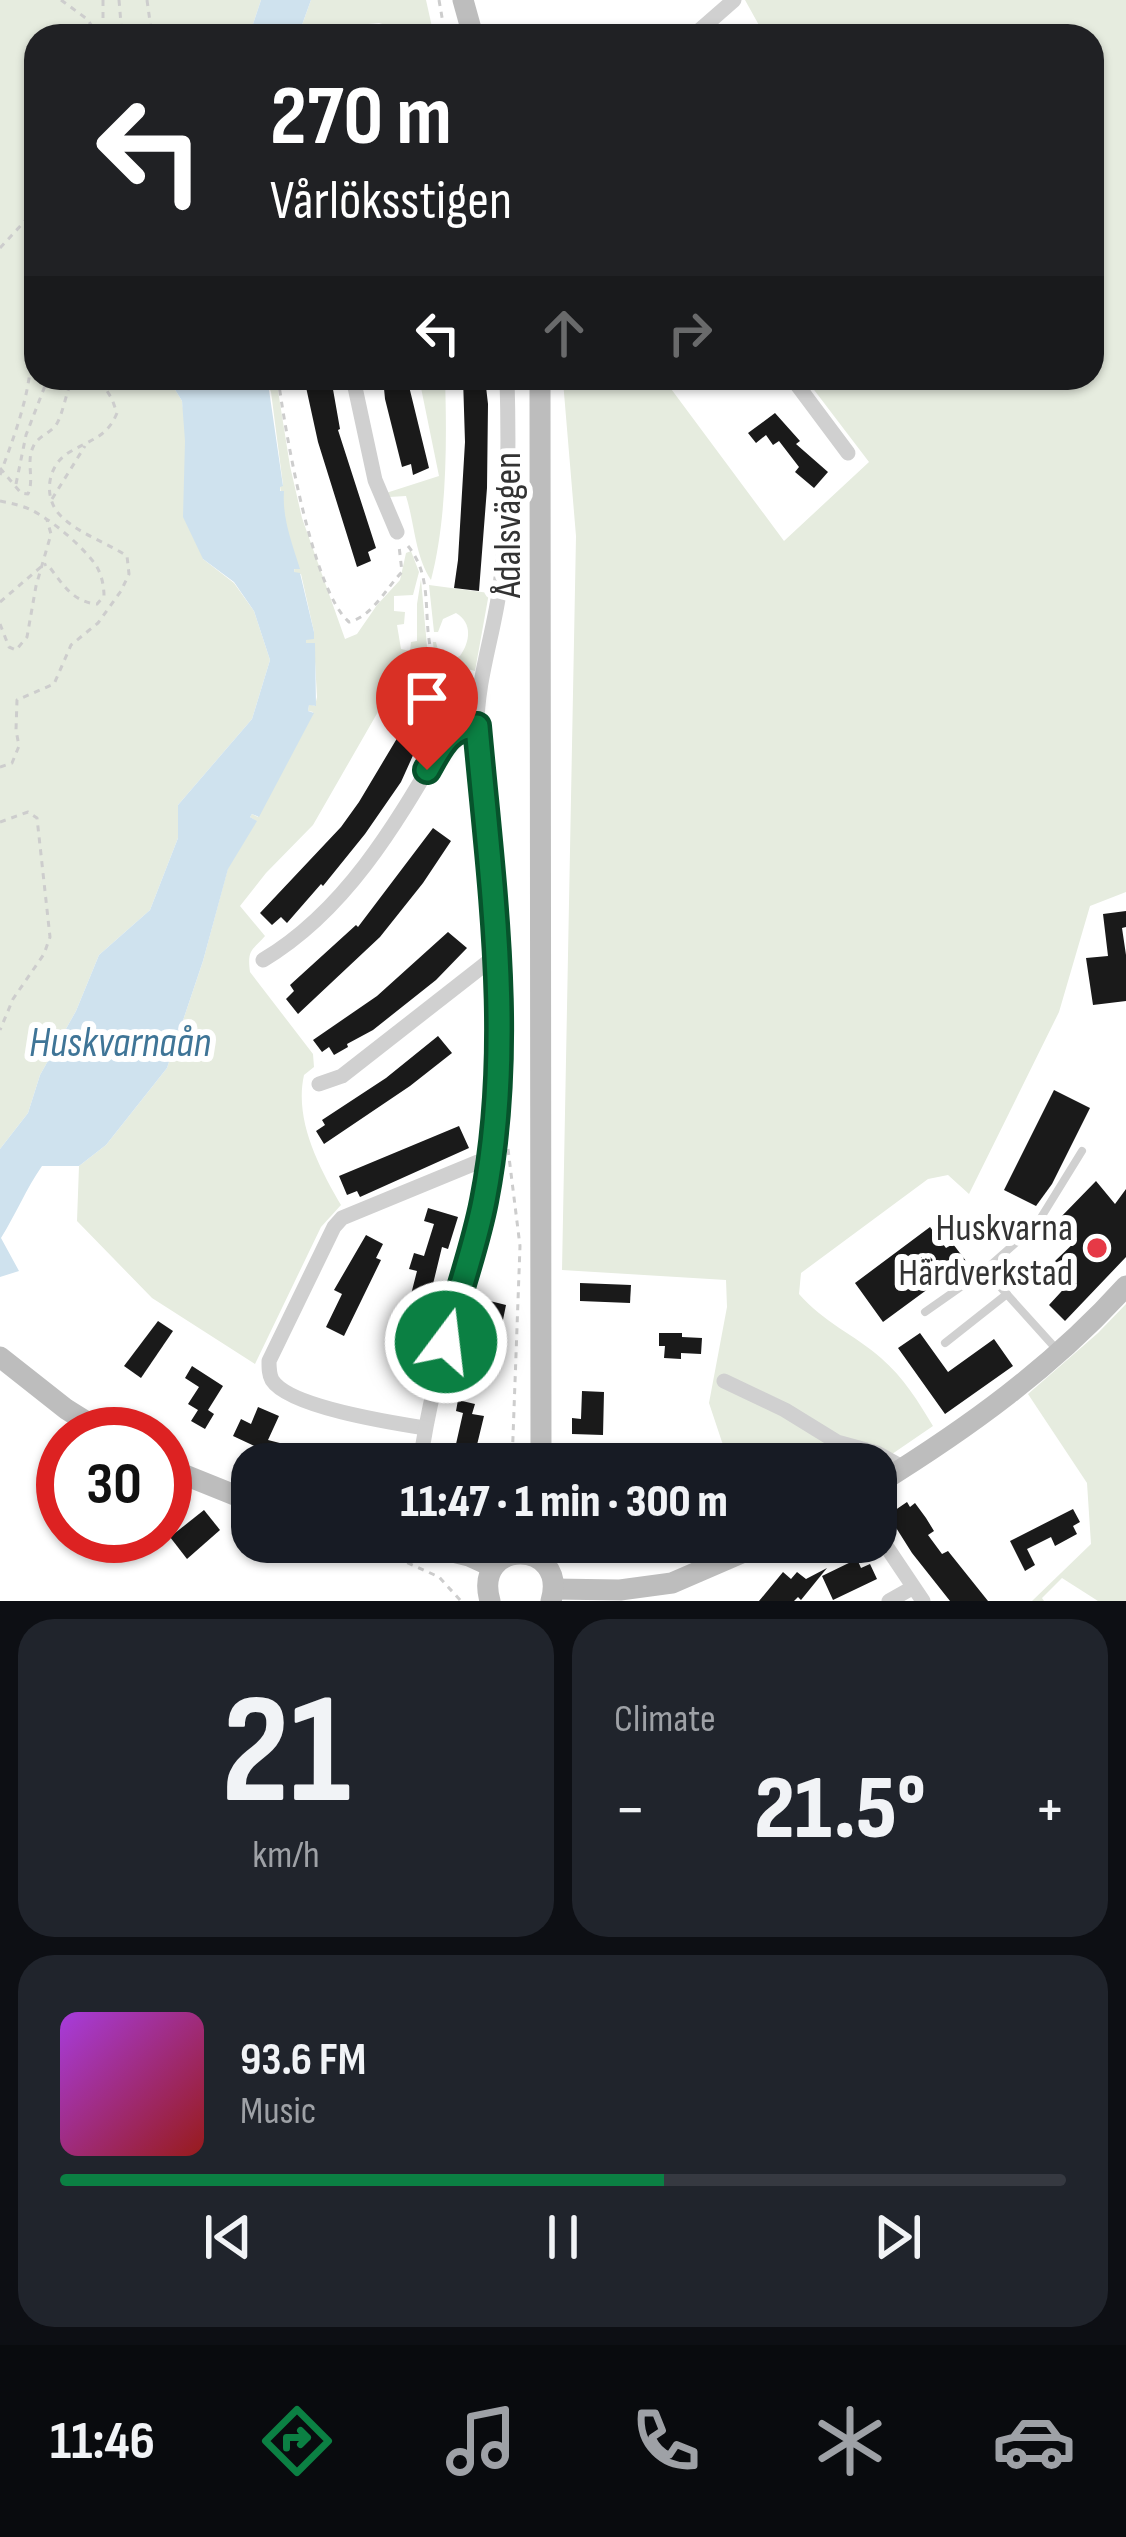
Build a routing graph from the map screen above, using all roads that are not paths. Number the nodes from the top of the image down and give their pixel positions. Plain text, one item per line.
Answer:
1 (734, 0) edge
2 (707, 24) edge
3 (356, 390) edge
4 (507, 390) edge
5 (540, 390) edge
6 (802, 390) edge
7 (848, 453) dead end
8 (397, 532) road end
9 (477, 726) junction
10 (263, 960) dead end
11 (498, 962) junction
12 (319, 1084) dead end
13 (1082, 1151) dead end
14 (490, 1165) junction
15 (986, 1270) junction
16 (1126, 1286) edge
17 (1007, 1294) junction
18 (925, 1312) dead end
19 (945, 1343) dead end
20 (1060, 1353) junction
21 (0, 1357) edge
22 (724, 1381) dead end
23 (63, 1407) edge
24 (425, 1428) junction
25 (423, 1443) edge
26 (542, 1443) edge
27 (904, 1468) junction
28 (897, 1472) edge
29 (192, 1478) edge
30 (231, 1494) edge
31 (484, 1563) edge
32 (499, 1563) edge
33 (545, 1563) edge
34 (718, 1563) edge
35 (897, 1563) edge
36 (493, 1567) junction
37 (553, 1595) edge
38 (918, 1595) edge
39 (490, 1601) edge
40 (889, 1601) edge

1 - 2 street
3 - 8 street
4 - 9 street
5 - 26 main road, Ådalsvägen
6 - 7 street
9 - 10 street
9 - 11 street
11 - 12 street
11 - 14 street
13 - 15 lane
14 - 24 street
14 - 24 street
15 - 17 lane
15 - 18 lane
16 - 20 main road
17 - 19 lane
17 - 20 lane
20 - 27 main road
21 - 23 main road
22 - 27 street
24 - 25 street
27 - 28 main road
29 - 30 main road
31 - 36 main road
32 - 36 main road
33 - 37 main road
34 - 37 main road
35 - 38 street
36 - 39 main road
38 - 40 street

